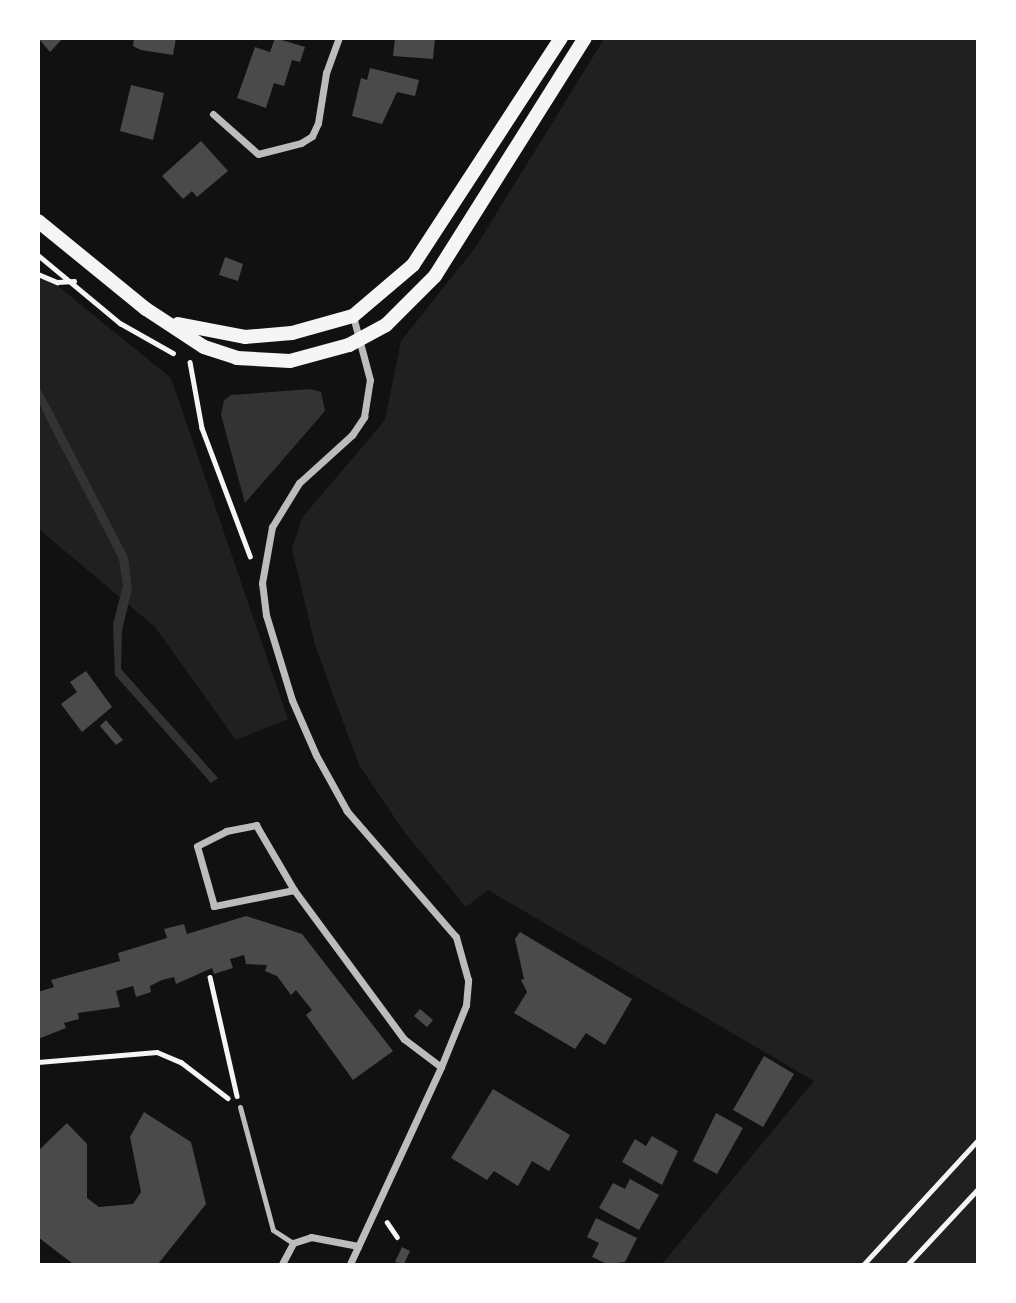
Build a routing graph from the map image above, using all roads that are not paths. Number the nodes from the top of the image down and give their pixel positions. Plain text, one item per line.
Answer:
1 (339, 38) edge
2 (561, 38) edge
3 (585, 38) edge
4 (213, 114) dead end
5 (38, 221) edge
6 (353, 316) junction
7 (166, 322) junction
8 (361, 339) junction
9 (294, 890) junction
10 (441, 1067) junction
11 (240, 1107) road end
12 (293, 1243) junction
13 (358, 1246) junction
14 (282, 1265) edge
15 (350, 1265) edge

1 - 4 street
2 - 6 main road
3 - 8 main road
5 - 7 main road
6 - 7 main road
6 - 8 street
7 - 8 main road
8 - 10 street
9 - 9 street
9 - 10 street
10 - 13 street
11 - 12 lane
12 - 13 street
12 - 14 street
13 - 15 street

